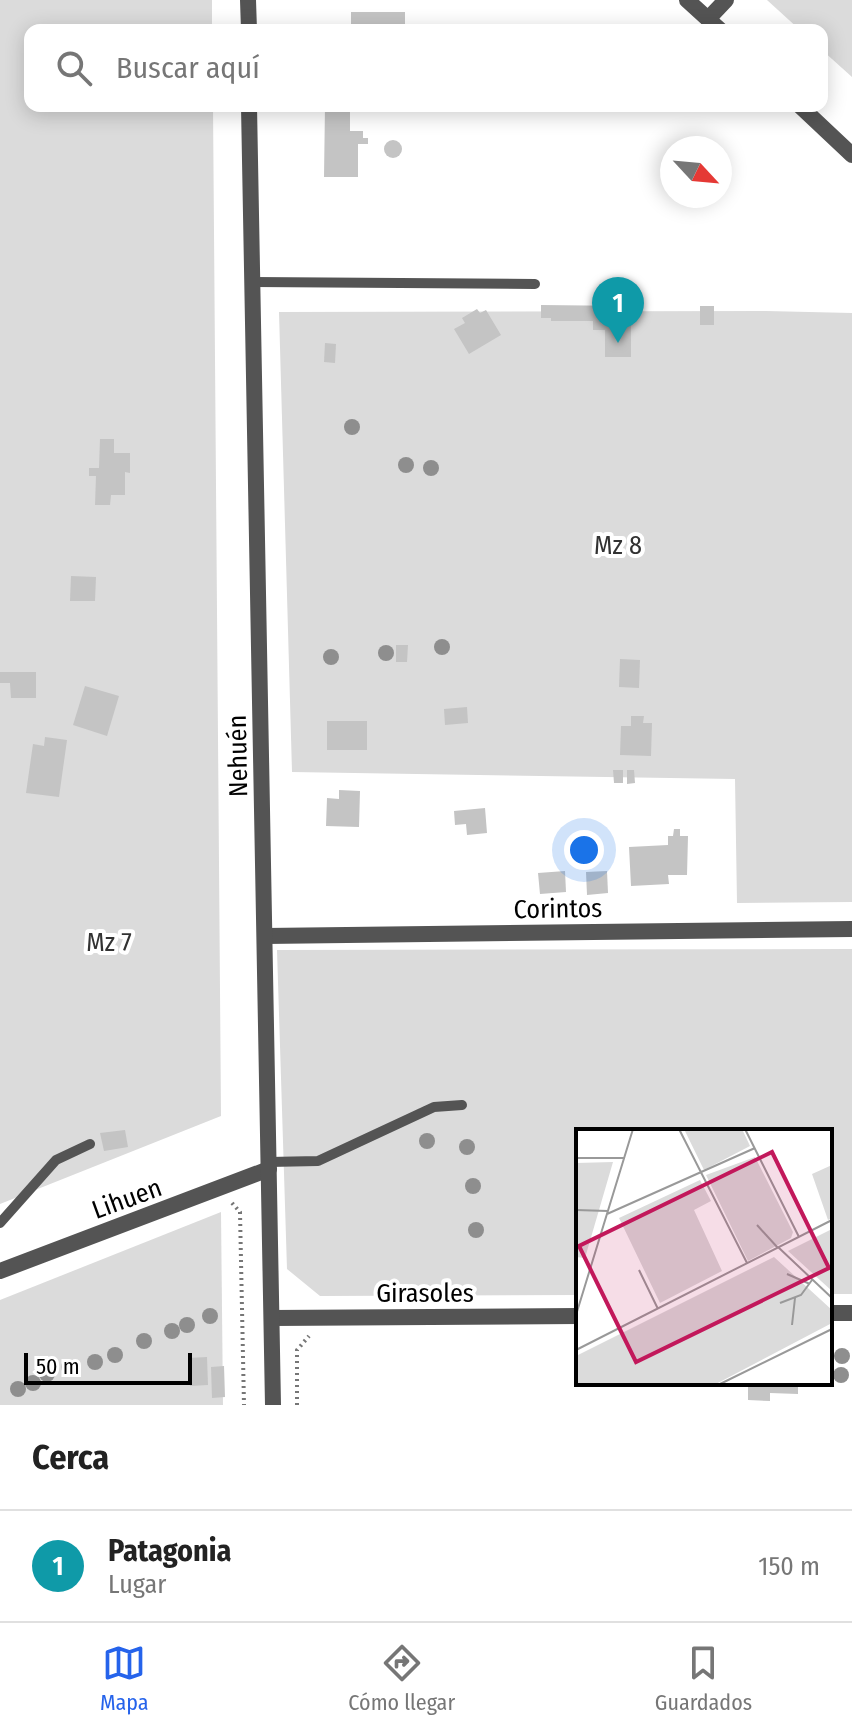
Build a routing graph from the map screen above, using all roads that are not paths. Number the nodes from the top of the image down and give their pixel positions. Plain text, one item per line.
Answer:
1 (248, 0) edge
2 (687, 0) edge
3 (726, 0) edge
4 (249, 24) edge
5 (713, 24) edge
6 (714, 24) edge
7 (249, 112) edge
8 (806, 112) edge
9 (852, 155) edge
10 (251, 282) junction
11 (535, 284) dead end
12 (852, 929) edge
13 (265, 936) junction
14 (462, 1105) dead end
15 (90, 1144) dead end
16 (269, 1166) junction
17 (0, 1223) edge
18 (0, 1271) edge
19 (576, 1316) edge
20 (272, 1318) junction
21 (273, 1405) edge

1 - 4 street
2 - 5 street
3 - 6 street
7 - 10 street, Nehuén
8 - 9 street
10 - 11 lane
10 - 13 street, Nehuén
12 - 13 street, Corintos
13 - 16 street, Nehuén
14 - 16 lane
15 - 17 lane
16 - 18 street, Lihuen
16 - 20 street, Nehuén
19 - 20 street, Girasoles
20 - 21 street, Nehuén

